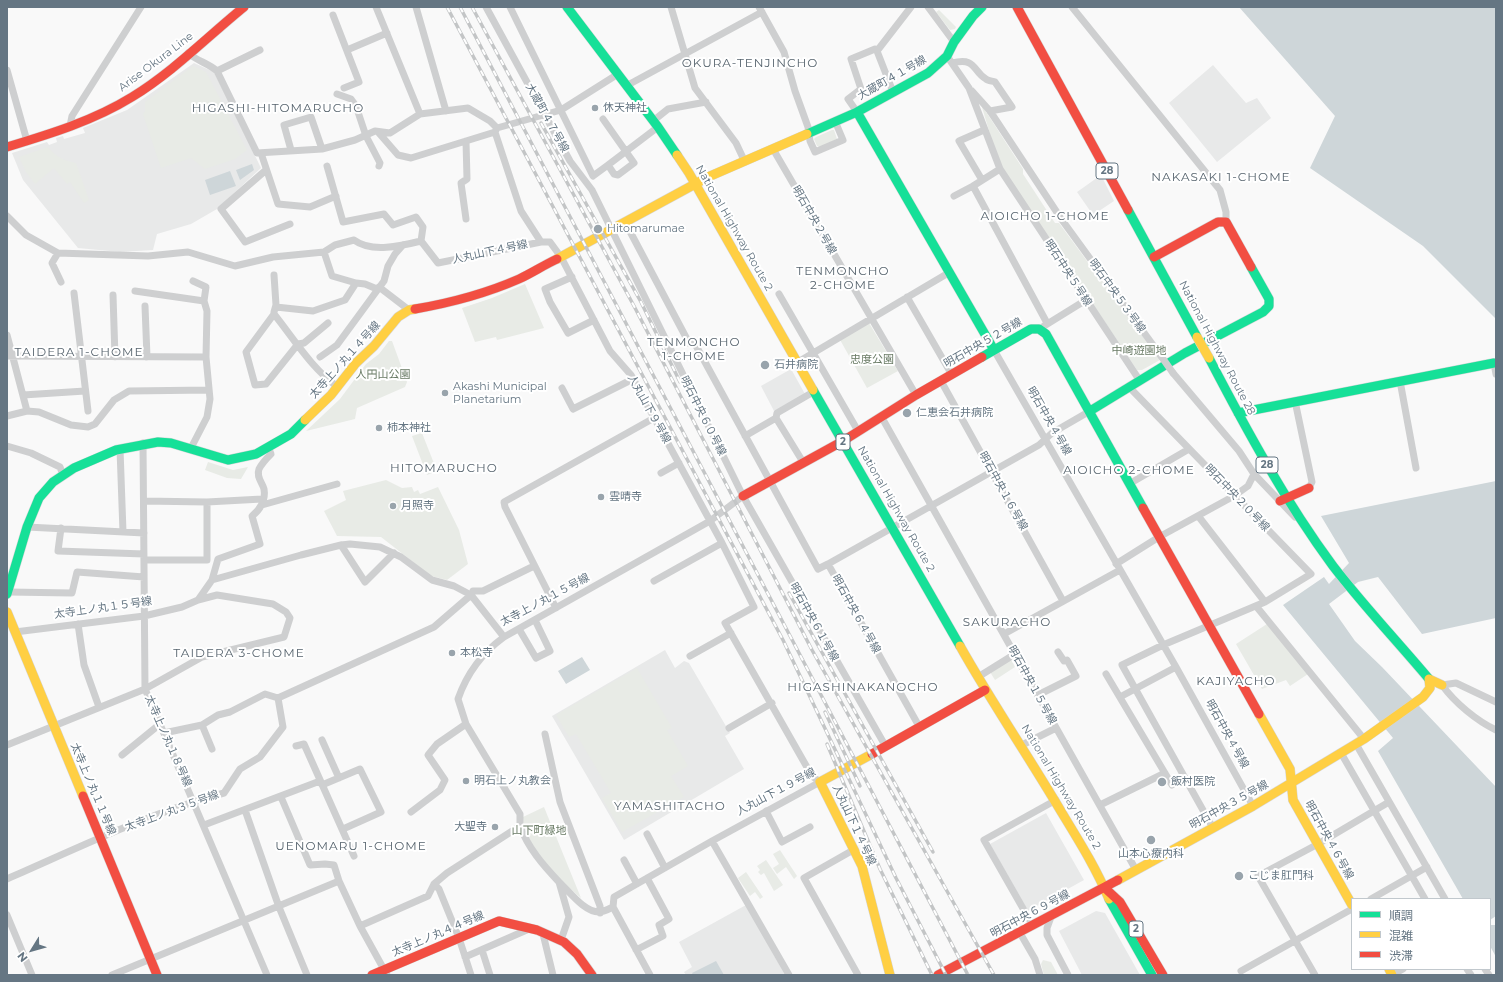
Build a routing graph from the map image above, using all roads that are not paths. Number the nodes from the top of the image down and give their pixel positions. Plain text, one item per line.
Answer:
1 (141, 7) edge
2 (244, 7) edge
3 (376, 7) edge
4 (416, 7) edge
5 (486, 7) edge
6 (510, 7) edge
7 (567, 7) edge
8 (670, 7) edge
9 (911, 7) edge
10 (928, 7) edge
11 (982, 7) edge
12 (1017, 7) edge
13 (1072, 7) edge
14 (760, 10) edge
15 (333, 15) dead end
16 (387, 33) junction
17 (954, 42) junction
18 (260, 50) dead end
19 (347, 50) junction
20 (877, 51) junction
21 (188, 53) junction
22 (685, 54) junction
23 (950, 59) junction
24 (7, 70) edge
25 (217, 71) junction
26 (618, 74) junction
27 (626, 86) junction
28 (344, 88) dead end
29 (969, 88) junction
30 (893, 92) junction
31 (337, 94) dead end
32 (706, 102) junction
33 (561, 110) junction
34 (446, 111) junction
35 (990, 111) junction
36 (857, 112) junction
37 (420, 114) junction
38 (545, 115) junction
39 (602, 119) dead end
40 (835, 122) junction
41 (656, 124) junction
42 (70, 126) junction
43 (496, 130) junction
44 (984, 130) junction
45 (378, 132) junction
46 (808, 133) junction
47 (366, 136) junction
48 (27, 140) junction
49 (466, 141) junction
50 (7, 147) edge
51 (322, 149) junction
52 (772, 149) junction
53 (291, 150) junction
54 (626, 151) junction
55 (261, 153) junction
56 (744, 160) junction
57 (608, 165) junction
58 (327, 166) dead end
59 (379, 166) dead end
60 (1000, 169) junction
61 (266, 170) junction
62 (982, 180) junction
63 (695, 184) junction
64 (973, 186) junction
65 (336, 196) junction
66 (954, 196) dead end
67 (7, 216) edge
68 (466, 219) dead end
69 (625, 222) junction
70 (1226, 222) junction
71 (290, 224) dead end
72 (612, 227) junction
73 (421, 241) junction
74 (541, 242) junction
75 (403, 245) junction
76 (324, 252) junction
77 (58, 253) junction
78 (561, 257) junction
79 (1154, 257) junction
80 (950, 272) junction
81 (274, 275) dead end
82 (572, 277) junction
83 (194, 281) dead end
84 (61, 282) dead end
85 (356, 283) junction
86 (378, 288) junction
87 (135, 291) dead end
88 (74, 293) dead end
89 (779, 294) dead end
90 (113, 295) dead end
91 (907, 297) junction
92 (1086, 300) junction
93 (204, 302) junction
94 (145, 306) dead end
95 (409, 310) junction
96 (275, 311) junction
97 (871, 317) junction
98 (594, 320) junction
99 (328, 323) dead end
100 (1047, 323) junction
101 (1039, 329) junction
102 (7, 335) edge
103 (298, 344) junction
104 (994, 350) junction
105 (813, 353) junction
106 (10, 356) edge
107 (81, 356) junction
108 (115, 357) junction
109 (148, 357) junction
110 (206, 357) junction
111 (320, 357) dead end
112 (798, 362) junction
113 (1494, 363) joint
114 (1496, 374) edge
115 (952, 375) junction
116 (633, 379) junction
117 (941, 381) junction
118 (1140, 381) junction
119 (1400, 381) junction
120 (338, 387) junction
121 (562, 388) dead end
122 (1130, 388) junction
123 (209, 390) junction
124 (85, 391) junction
125 (814, 391) junction
126 (23, 395) junction
127 (916, 395) junction
128 (1295, 401) junction
129 (27, 411) junction
130 (1090, 411) junction
131 (88, 412) dead end
132 (1238, 413) junction
133 (7, 416) edge
134 (881, 416) junction
135 (654, 418) junction
136 (776, 418) junction
137 (858, 431) junction
138 (745, 436) junction
139 (1046, 439) junction
140 (843, 441) junction
141 (143, 444) junction
142 (7, 446) edge
143 (268, 447) junction
144 (191, 448) junction
145 (120, 449) junction
146 (1189, 449) junction
147 (802, 462) junction
148 (679, 463) junction
149 (1416, 468) dead end
150 (992, 472) junction
151 (661, 473) dead end
152 (1254, 474) junction
153 (63, 475) junction
154 (770, 480) junction
155 (337, 484) dead end
156 (1129, 484) junction
157 (1309, 488) joint
158 (743, 496) junction
159 (1234, 496) junction
160 (1284, 500) junction
161 (144, 501) junction
162 (207, 502) junction
163 (262, 502) junction
164 (931, 506) junction
165 (1199, 517) junction
166 (710, 521) junction
167 (27, 527) junction
168 (61, 528) junction
169 (893, 528) junction
170 (123, 532) junction
171 (144, 533) junction
172 (1160, 537) junction
173 (722, 543) junction
174 (341, 545) junction
175 (394, 553) junction
176 (144, 557) junction
177 (828, 564) junction
178 (534, 566) junction
179 (1118, 567) junction
180 (144, 577) junction
181 (212, 580) junction
182 (654, 581) dead end
183 (8, 593) edge
184 (472, 593) junction
185 (198, 600) junction
186 (1064, 601) junction
187 (1265, 602) junction
188 (1256, 606) junction
189 (556, 608) junction
190 (7, 612) edge
191 (144, 616) junction
192 (534, 620) junction
193 (78, 624) junction
194 (1210, 625) junction
195 (519, 629) junction
196 (11, 632) edge
197 (731, 633) junction
198 (1004, 634) junction
199 (504, 637) junction
200 (1163, 645) junction
201 (1058, 652) dead end
202 (1015, 654) junction
203 (690, 656) dead end
204 (1176, 667) junction
205 (1106, 674) dead end
206 (978, 677) junction
207 (1428, 679) junction
208 (1442, 685) junction
209 (145, 689) junction
210 (1135, 689) junction
211 (985, 690) junction
212 (1038, 695) junction
213 (1120, 697) junction
214 (278, 698) junction
215 (1496, 702) edge
216 (772, 703) junction
217 (99, 707) junction
218 (160, 724) junction
219 (202, 724) junction
220 (466, 724) junction
221 (54, 726) junction
222 (729, 728) dead end
223 (920, 728) junction
224 (1056, 728) junction
225 (1496, 730) edge
226 (164, 733) junction
227 (545, 734) dead end
228 (1364, 739) junction
229 (322, 740) dead end
230 (1356, 744) junction
231 (7, 745) edge
232 (1022, 745) junction
233 (296, 746) dead end
234 (886, 747) junction
235 (212, 749) dead end
236 (1341, 753) junction
237 (122, 754) dead end
238 (1165, 773) junction
239 (339, 778) junction
240 (1185, 778) junction
241 (820, 782) junction
242 (321, 783) junction
243 (1290, 784) junction
244 (281, 797) junction
245 (1056, 800) junction
246 (194, 801) junction
247 (1389, 802) junction
248 (1100, 805) junction
249 (1253, 806) junction
250 (245, 810) junction
251 (1375, 810) junction
252 (766, 811) junction
253 (411, 812) dead end
254 (204, 825) junction
255 (520, 826) junction
256 (810, 827) dead end
257 (1213, 828) junction
258 (343, 829) junction
259 (647, 834) dead end
260 (101, 838) junction
261 (712, 841) junction
262 (1318, 844) junction
263 (855, 849) junction
264 (354, 856) dead end
265 (624, 860) dead end
266 (1427, 867) junction
267 (665, 868) junction
268 (1136, 870) junction
269 (1412, 876) junction
270 (647, 878) junction
271 (7, 879) edge
272 (339, 881) junction
273 (559, 882) junction
274 (434, 884) junction
275 (637, 884) junction
276 (1104, 888) junction
277 (1372, 898) edge
278 (1424, 898) edge
279 (1444, 898) edge
280 (1351, 903) edge
281 (279, 907) junction
282 (613, 907) junction
283 (1351, 910) edge
284 (600, 912) junction
285 (7, 915) edge
286 (1051, 917) junction
287 (244, 920) junction
288 (360, 926) junction
289 (1033, 926) junction
290 (529, 929) junction
291 (1020, 933) junction
292 (543, 934) junction
293 (459, 938) junction
294 (561, 940) junction
295 (1295, 942) junction
296 (482, 950) junction
297 (636, 950) junction
298 (465, 957) junction
299 (151, 959) junction
300 (1401, 970) edge
301 (1241, 971) dead end
302 (385, 973) edge
303 (32, 975) edge
304 (112, 975) edge
305 (157, 975) edge
306 (267, 975) edge
307 (307, 975) edge
308 (372, 975) edge
309 (471, 975) edge
310 (490, 975) edge
311 (553, 975) edge
312 (592, 975) edge
313 (650, 975) edge
314 (789, 975) edge
315 (858, 975) edge
316 (890, 975) edge
317 (938, 975) edge
318 (1040, 975) edge
319 (1068, 975) edge
320 (1152, 975) edge
321 (1163, 975) edge
322 (1315, 975) edge
323 (1392, 975) edge

1 - 42 street
2 - 21 main road, Arise Okura Line
3 - 16 street
4 - 34 street
5 - 38 street, 大蔵町４７号線
6 - 33 street
7 - 26 main road, National Highway Route 2 / 2
8 - 22 street
9 - 20 street
10 - 17 street
11 - 17 main road, 大蔵町４１号線
12 - 79 main road, National Highway Route 28 / 28
13 - 70 street
14 - 22 street
14 - 46 street
15 - 19 street
16 - 19 street
16 - 37 street
17 - 23 main road, 大蔵町４１号線
18 - 25 street
19 - 28 street
20 - 30 street
20 - 36 street
21 - 25 street
21 - 42 main road, Arise Okura Line
22 - 27 street
22 - 32 street
23 - 29 street, 明石中央５号線
23 - 30 main road, 大蔵町４１号線
23 - 35 street
24 - 48 street
25 - 55 street
26 - 27 main road, National Highway Route 2 / 2
26 - 33 street
27 - 41 main road, National Highway Route 2 / 2
29 - 35 street, 明石中央５３号線
29 - 44 street, 明石中央５号線
30 - 36 main road, 大蔵町４１号線
31 - 47 street
32 - 41 street
32 - 56 street
33 - 38 street
33 - 57 street
34 - 37 street
34 - 43 street
35 - 152 street, 明石中央５３号線, bridge
36 - 40 main road, 大蔵町４１号線
36 - 80 main road, 明石中央４号線
37 - 45 street
38 - 43 street
38 - 72 street, 大蔵町４７号線
39 - 54 street
40 - 46 main road, 大蔵町４１号線
40 - 46 street
41 - 54 street
41 - 63 main road, National Highway Route 2 / 2
42 - 48 main road, Arise Okura Line
43 - 49 street
43 - 74 street
44 - 60 street, 明石中央５号線
44 - 62 street
45 - 47 street
45 - 49 street
46 - 52 main road, 大蔵町４１号線
47 - 51 street
47 - 59 street
48 - 50 main road, Arise Okura Line
49 - 68 street
51 - 53 street
51 - 53 street
52 - 56 main road, 大蔵町４１号線
52 - 97 street, 明石中央２号線
53 - 55 street
54 - 57 street
54 - 57 street
55 - 61 street
56 - 63 main road, 大蔵町４１号線
58 - 65 street
60 - 62 street
60 - 92 street, 明石中央５号線
61 - 65 street
61 - 71 street
62 - 64 street
63 - 69 main road, 大蔵町４１号線
63 - 112 main road, National Highway Route 2 / 2
64 - 66 street
64 - 100 street
65 - 73 street
67 - 77 street
69 - 72 main road, 太寺上ノ丸１４号線
69 - 138 street
70 - 79 main road
70 - 118 main road
72 - 78 main road, 太寺上ノ丸１４号線
72 - 158 street, 明石中央６０号線
73 - 74 street, 人丸山下４号線
73 - 75 street
74 - 78 street, 人丸山下９号線
75 - 76 street
75 - 86 street
76 - 77 street
76 - 85 street
77 - 84 street
78 - 82 street, 人丸山下９号線
78 - 95 main road, 太寺上ノ丸１４号線
79 - 132 main road, National Highway Route 28 / 28, bridge
80 - 91 street
80 - 104 main road, 明石中央４号線
81 - 96 street
82 - 98 street, 人丸山下９号線
82 - 98 street
83 - 93 street
85 - 86 street
85 - 96 street
86 - 95 street
86 - 111 street
87 - 93 street
88 - 107 street
89 - 105 street
90 - 108 street
91 - 97 street
91 - 115 street
92 - 100 street
92 - 118 street, 明石中央５号線
93 - 110 street
94 - 109 street
95 - 120 main road, 太寺上ノ丸１４号線
96 - 103 street
96 - 103 street
97 - 105 street
97 - 127 street, 明石中央２号線
98 - 116 street, 人丸山下９号線
99 - 103 street
100 - 101 street
101 - 104 main road, 明石中央５２号線
101 - 130 main road, 明石中央５２号線
102 - 106 street
103 - 120 street
104 - 115 main road, 明石中央５２号線
104 - 139 street, 明石中央４号線
105 - 112 street
105 - 137 street
106 - 107 street
106 - 126 street
107 - 108 street
107 - 124 street
108 - 109 street
109 - 110 street
110 - 123 street
112 - 125 main road, National Highway Route 2 / 2
113 - 114 street
113 - 119 main road
115 - 117 main road, 明石中央５２号線
116 - 121 street
116 - 135 street, 人丸山下９号線
117 - 127 main road, 明石中央５２号線
117 - 150 street, 明石中央１６号線
118 - 122 main road
119 - 128 main road
119 - 149 street
120 - 143 main road, 太寺上ノ丸１４号線
122 - 130 main road
122 - 146 street, 明石中央２０号線
123 - 129 street
123 - 144 street
124 - 126 street
124 - 131 street
125 - 136 street
125 - 140 main road, National Highway Route 2 / 2
126 - 129 street
127 - 134 main road, 明石中央５２号線
128 - 132 main road
128 - 157 street
129 - 133 street
130 - 139 street, 明石中央６４号線
130 - 156 main road, 明石中央５２号線
132 - 160 main road, National Highway Route 28 / 28
134 - 137 main road, 明石中央５２号線
134 - 164 street, 明石中央１５号線
135 - 148 street, 人丸山下９号線
135 - 178 street
136 - 138 street
136 - 147 street
137 - 140 main road, 明石中央５２号線
138 - 154 street
139 - 150 street, 明石中央６４号線
139 - 179 street, 明石中央４号線
140 - 147 main road, 太寺上ノ丸１５号線
140 - 169 main road, National Highway Route 2 / 2
141 - 144 main road, 太寺上ノ丸１４号線
141 - 145 main road, 太寺上ノ丸１４号線
141 - 161 street, 太寺上ノ丸１８号線
142 - 153 street
143 - 144 main road, 太寺上ノ丸１４号線
143 - 163 street
145 - 153 main road, 太寺上ノ丸１４号線
145 - 170 street
146 - 156 street
146 - 159 street, 明石中央２０号線
147 - 154 main road, 太寺上ノ丸１５号線
148 - 151 street
148 - 166 street, 人丸山下９号線
150 - 164 street, 明石中央６４号線
150 - 186 street, 明石中央１６号線
152 - 159 street
152 - 160 street, 明石中央５３号線
153 - 167 main road, 太寺上ノ丸１４号線
154 - 158 main road, 太寺上ノ丸１５号線
154 - 177 street
155 - 163 street
156 - 172 main road, 明石中央５２号線
157 - 160 main road
158 - 166 street, 太寺上ノ丸１５号線
158 - 234 street, 明石中央６１号線
159 - 165 street
159 - 187 street, 明石中央２０号線
160 - 207 main road, National Highway Route 28 / 28
161 - 162 street
161 - 171 street, 太寺上ノ丸１８号線
162 - 163 street
162 - 176 street
163 - 181 street
164 - 169 street, 明石中央６４号線
164 - 198 street, 明石中央１５号線
165 - 172 street
165 - 187 street
166 - 173 street
166 - 189 street, 太寺上ノ丸１５号線
167 - 168 street
167 - 183 main road, 太寺上ノ丸１４号線
168 - 170 street
168 - 176 street
169 - 177 street, 明石中央６４号線
169 - 206 main road, National Highway Route 2 / 2
170 - 171 street
171 - 176 street, 太寺上ノ丸１８号線
172 - 179 street
172 - 194 main road, 明石中央５２号線
173 - 182 street
173 - 197 street
174 - 175 street, 太寺上ノ丸１５号線
174 - 175 street
174 - 181 street, 太寺上ノ丸１５号線
175 - 184 street, 太寺上ノ丸１５号線
176 - 180 street, 太寺上ノ丸１８号線
177 - 223 street, 明石中央６４号線
178 - 184 street
178 - 189 street
179 - 186 street
179 - 200 street, 明石中央４号線
180 - 183 street
180 - 191 street, 太寺上ノ丸１８号線
181 - 185 street
184 - 199 street, 太寺上ノ丸１５号線
184 - 214 street
185 - 191 street, 太寺上ノ丸１５号線
185 - 209 street, 太寺上ノ丸１５号線
186 - 198 street
187 - 188 street
188 - 194 street
188 - 228 street
189 - 192 street, 太寺上ノ丸１５号線
190 - 196 main road, 太寺上ノ丸１１号線
191 - 193 street, 太寺上ノ丸１５号線
191 - 209 street, 太寺上ノ丸１８号線
192 - 195 street, 太寺上ノ丸１５号線
192 - 195 street
193 - 196 street, 太寺上ノ丸１５号線
193 - 217 street
194 - 200 street
194 - 243 main road, 明石中央４６号線
195 - 199 street, 太寺上ノ丸１５号線
196 - 221 main road, 太寺上ノ丸１１号線
197 - 203 street
197 - 216 street, 人丸山下１４号線
198 - 202 street, 明石中央１５号線
199 - 220 street
200 - 204 street, 明石中央４号線
200 - 210 street
201 - 212 street
202 - 206 street
202 - 212 street, 明石中央１５号線
204 - 210 street
204 - 249 street, 明石中央４号線
205 - 213 street
206 - 211 main road, National Highway Route 2 / 2
207 - 208 main road
207 - 228 main road, 明石中央３５号線
208 - 215 street
208 - 225 street
209 - 217 street
209 - 218 street, 太寺上ノ丸１８号線
210 - 213 street
210 - 240 street
211 - 223 main road, 人丸山下１９号線
211 - 232 main road, National Highway Route 2 / 2
212 - 224 street, 明石中央１５号線
213 - 238 street
214 - 219 street
214 - 246 street, 太寺上ノ丸３５号線
216 - 222 street
216 - 241 street, 人丸山下１４号線
217 - 221 street
218 - 226 street, 太寺上ノ丸１８号線
218 - 237 street
219 - 226 street
219 - 235 street
220 - 253 street
220 - 255 street
221 - 231 street
221 - 260 main road, 太寺上ノ丸１１号線
223 - 234 main road, 人丸山下１９号線
224 - 232 street
224 - 248 street, 明石中央１５号線
226 - 246 street, 太寺上ノ丸１８号線
227 - 284 street
228 - 230 main road, 明石中央３５号線
229 - 239 street
230 - 236 main road, 明石中央３５号線
230 - 247 street
232 - 245 main road, National Highway Route 2 / 2
233 - 242 street
234 - 241 main road, 人丸山下１９号線
236 - 243 main road, 明石中央３５号線
236 - 251 street
238 - 240 street
238 - 248 street
239 - 242 street
239 - 258 street
240 - 257 street
241 - 252 street, 人丸山下１９号線
241 - 263 main road, 人丸山下１４号線
242 - 244 street
242 - 258 street
243 - 249 main road, 明石中央３５号線
243 - 262 main road, 明石中央４６号線
244 - 250 street
244 - 272 street
245 - 276 main road, National Highway Route 2 / 2
245 - 289 street
246 - 254 street, 太寺上ノ丸１８号線
246 - 260 street, 太寺上ノ丸３５号線
247 - 251 street
247 - 266 street
248 - 268 street, 明石中央１５号線
249 - 257 main road, 明石中央３５号線
250 - 254 street
250 - 281 street
251 - 262 street
251 - 269 street
252 - 256 street
252 - 261 street, 人丸山下１９号線
254 - 287 street, 太寺上ノ丸１８号線
255 - 273 street
255 - 274 street
257 - 268 main road, 明石中央３５号線
258 - 264 street
259 - 267 street
260 - 271 street, 太寺上ノ丸３５号線
260 - 299 main road, 太寺上ノ丸１１号線
261 - 267 street, 人丸山下１９号線
261 - 314 street
262 - 280 main road, 明石中央４６号線
262 - 295 street
263 - 315 street
263 - 316 main road, 人丸山下１４号線
265 - 275 street
266 - 269 street
266 - 279 street
267 - 270 street, 人丸山下１９号線
268 - 276 main road, 明石中央３５号線
269 - 277 street
269 - 278 street
270 - 275 street, 人丸山下１９号線
270 - 297 street
272 - 281 street
272 - 288 street
273 - 284 street
273 - 294 street
274 - 288 street
274 - 293 street
275 - 282 street, 人丸山下１９号線
276 - 286 main road, 明石中央６９号線
276 - 320 main road, National Highway Route 2 / 2
276 - 321 main road, National Highway Route 2 / 2
281 - 287 street
281 - 307 street
282 - 284 street
282 - 297 street
283 - 295 street
285 - 303 street
286 - 289 main road, 明石中央６９号線
286 - 319 street
287 - 299 street
287 - 306 street, 太寺上ノ丸１８号線
288 - 302 street
289 - 291 main road, 明石中央６９号線
290 - 292 main road, 太寺上ノ丸４４号線
290 - 293 main road, 太寺上ノ丸４４号線
290 - 296 street
291 - 317 main road, 明石中央６９号線
291 - 318 street
292 - 294 main road, 太寺上ノ丸４４号線
292 - 311 street
293 - 298 street
293 - 302 main road, 太寺上ノ丸４４号線
294 - 312 main road, 太寺上ノ丸４４号線
295 - 301 street
295 - 322 street
296 - 298 street
296 - 310 street
297 - 313 street
298 - 309 street
299 - 304 street
299 - 305 main road, 太寺上ノ丸１１号線
300 - 323 street
302 - 308 main road, 太寺上ノ丸４４号線

